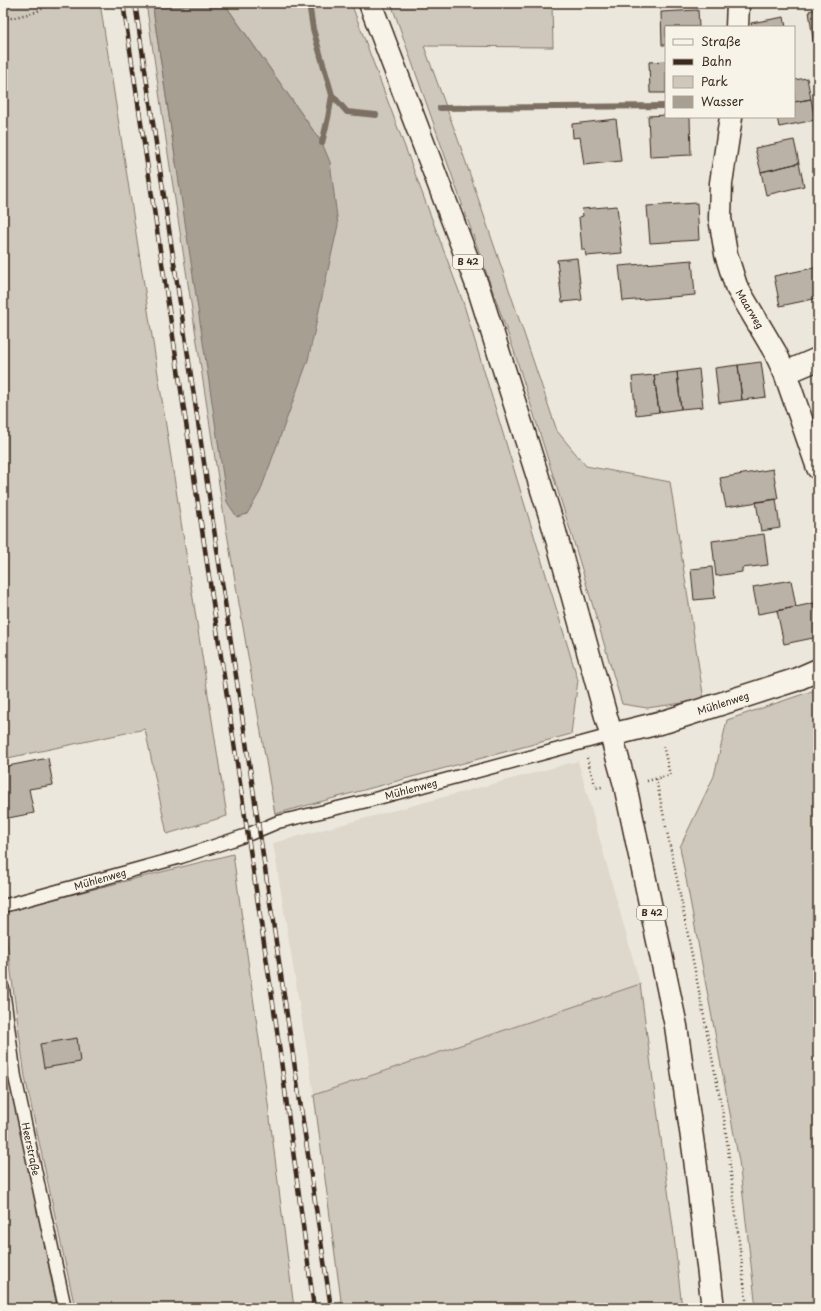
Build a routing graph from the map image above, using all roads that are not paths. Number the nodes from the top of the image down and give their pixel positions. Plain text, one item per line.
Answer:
1 (370, 3) edge
2 (738, 3) edge
3 (737, 26) edge
4 (731, 118) edge
5 (818, 359) edge
6 (785, 373) junction
7 (818, 468) edge
8 (818, 670) edge
9 (611, 735) junction
10 (3, 906) edge
11 (3, 989) edge
12 (65, 1308) edge
13 (713, 1308) edge

1 - 9 main road, B 42
2 - 3 main road
4 - 6 main road, Maarweg
5 - 6 main road
6 - 7 main road, Maarweg
8 - 9 main road, Mühlenweg
9 - 10 lane, Mühlenweg
9 - 13 main road, B 42
11 - 12 lane, Heerstraße

